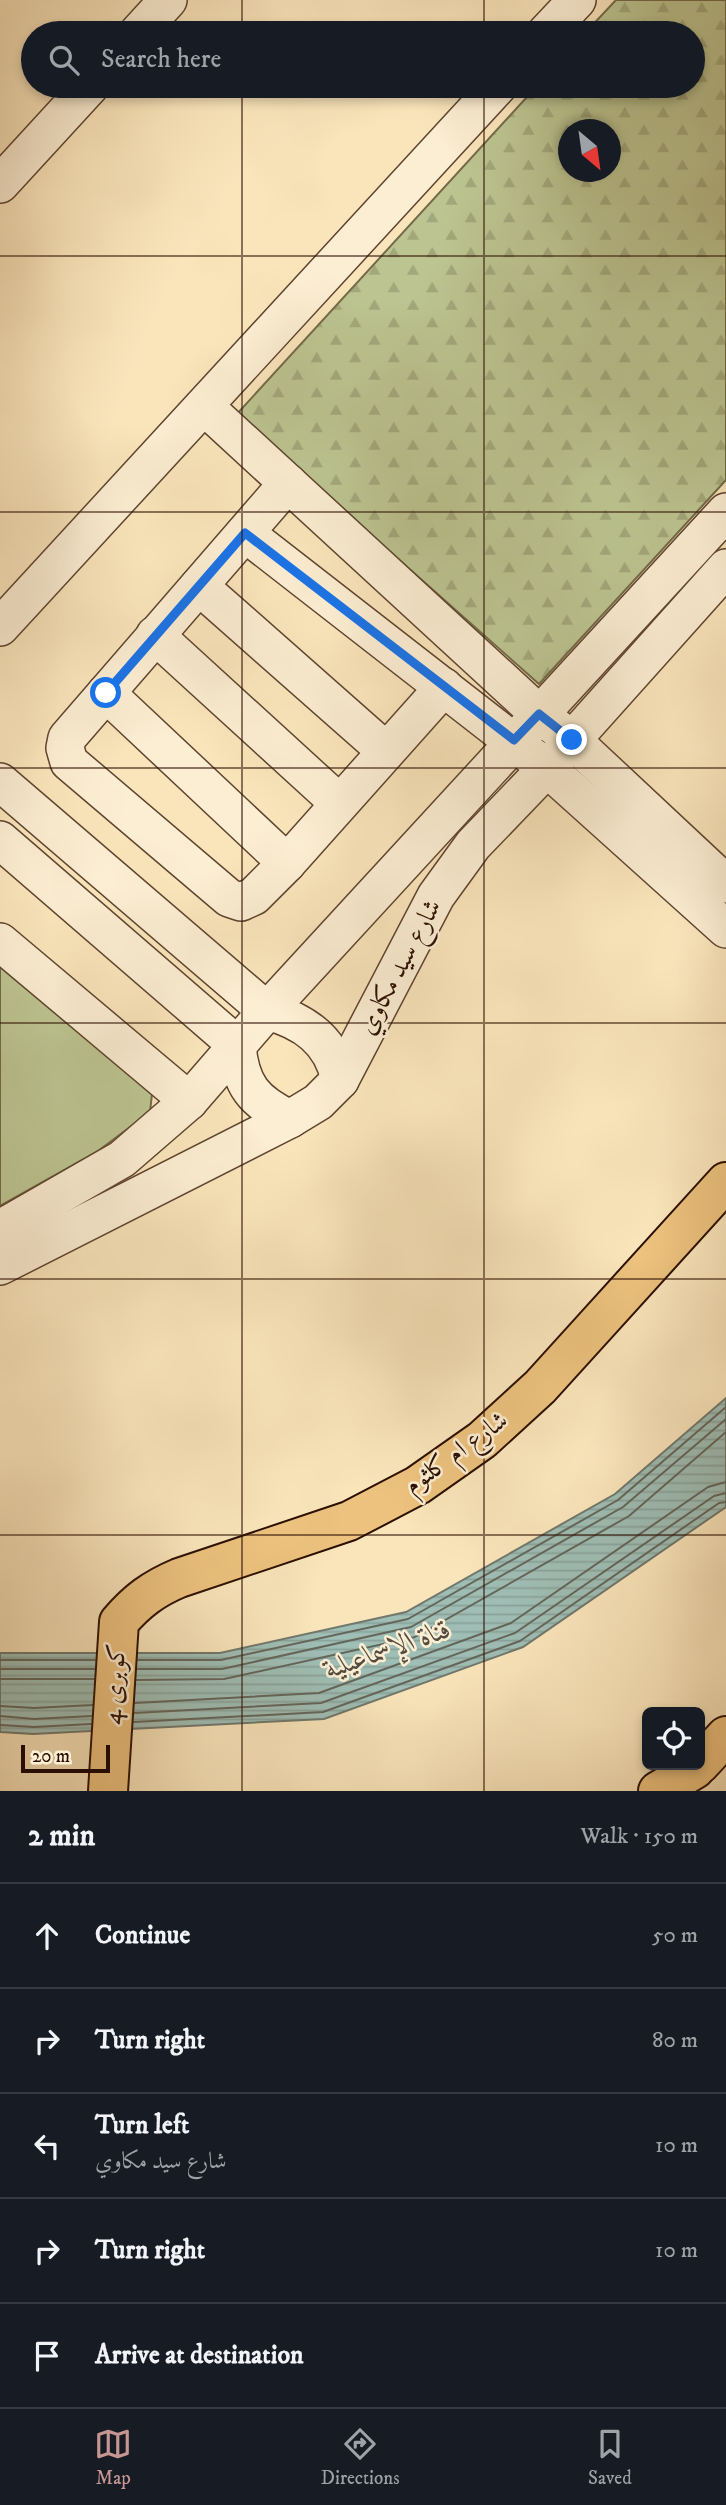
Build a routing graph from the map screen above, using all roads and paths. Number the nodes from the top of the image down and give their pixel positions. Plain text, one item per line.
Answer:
1 (168, 0) edge
2 (577, 0) edge
3 (149, 21) edge
4 (557, 21) edge
5 (79, 98) edge
6 (487, 98) edge
7 (0, 184) edge
8 (204, 406) junction
9 (288, 483) junction
10 (726, 512) edge
11 (245, 533) junction
12 (726, 568) edge
13 (199, 586) junction
14 (0, 627) edge
15 (155, 635) junction
16 (444, 687) junction
17 (106, 693) junction
18 (539, 714) junction
19 (514, 740) junction
20 (572, 740) junction
21 (386, 751) junction
22 (547, 768) junction
23 (0, 782) edge
24 (339, 803) junction
25 (0, 840) edge
26 (287, 863) junction
27 (726, 884) edge
28 (726, 929) edge
29 (0, 943) edge
30 (267, 1011) junction
31 (237, 1045) junction
32 (340, 1080) junction
33 (189, 1101) junction
34 (290, 1119) junction
35 (726, 1182) edge
36 (0, 1229) edge
37 (0, 1266) edge
38 (119, 1622) joint
39 (726, 1736) edge
40 (692, 1772) edge
41 (109, 1787) edge
42 (658, 1791) edge

1 - 3 lane
2 - 4 lane
5 - 7 lane
6 - 8 lane
8 - 9 lane
8 - 14 lane
9 - 11 lane
9 - 18 lane
10 - 18 lane, شارع سيد مكاوي
11 - 13 lane
11 - 16 lane
12 - 20 lane, شارع سيد مكاوي
13 - 15 lane
13 - 21 lane
15 - 17 lane
15 - 24 lane
16 - 19 lane
16 - 21 lane
17 - 26 lane
17 - 26 lane
18 - 19 lane, شارع سيد مكاوي
18 - 20 lane
19 - 22 lane
19 - 30 lane, شارع سيد مكاوي
20 - 22 lane, شارع سيد مكاوي
20 - 27 lane
21 - 24 lane
22 - 28 lane
22 - 32 lane, شارع سيد مكاوي
23 - 30 lane
24 - 26 lane
25 - 31 lane
29 - 33 lane
30 - 31 lane, شارع سيد مكاوي
30 - 32 lane
31 - 33 lane, شارع سيد مكاوي
31 - 34 lane
32 - 34 lane, شارع سيد مكاوي
33 - 36 lane, شارع سيد مكاوي
34 - 37 lane, شارع سيد مكاوي
35 - 38 highway, شارع ام كلثوم
38 - 41 highway, كوبرى 4
39 - 40 highway
40 - 42 highway

